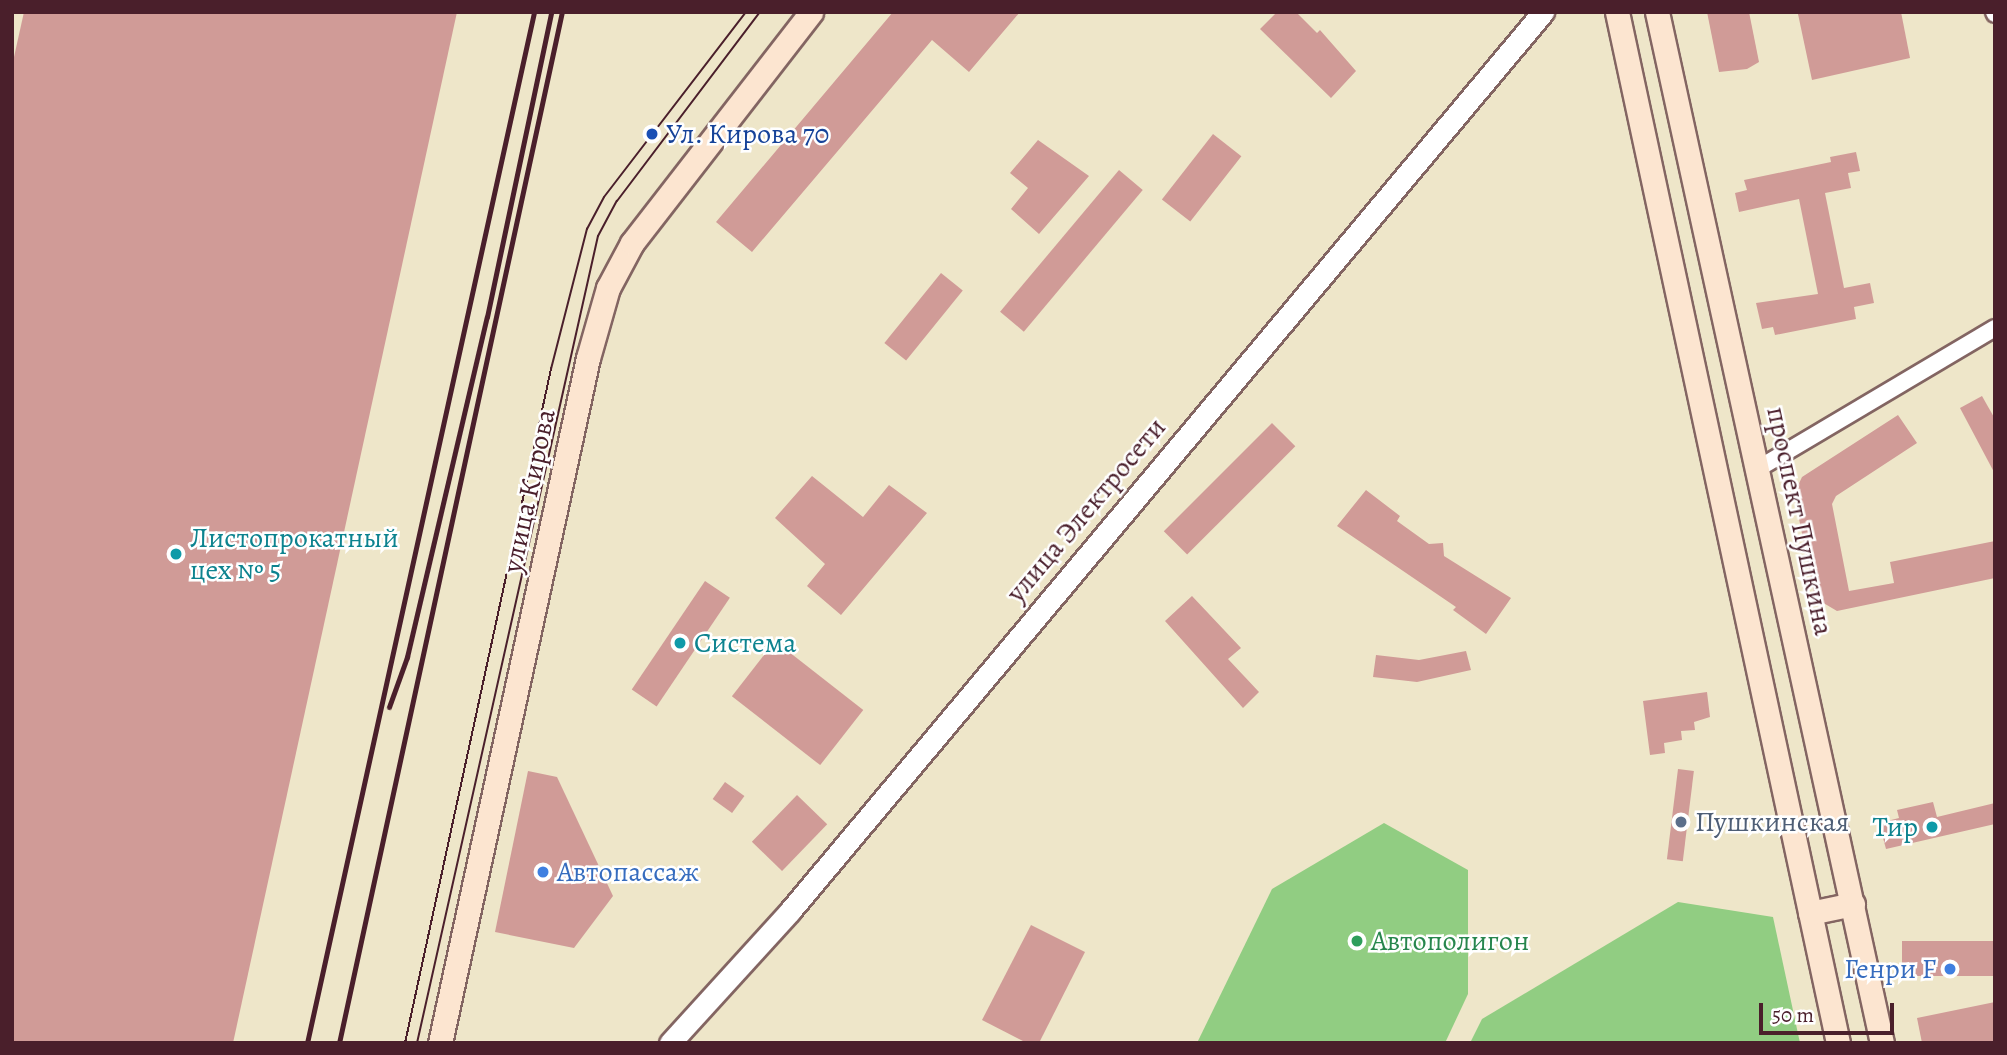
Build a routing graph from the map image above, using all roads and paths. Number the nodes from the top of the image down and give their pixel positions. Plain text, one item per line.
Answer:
1 (811, 12) edge
2 (1543, 12) edge
3 (1617, 12) edge
4 (1657, 12) edge
5 (1995, 328) edge
6 (1759, 468) junction
7 (1853, 904) junction
8 (1810, 913) junction
9 (440, 1043) edge
10 (670, 1043) edge
11 (1838, 1043) edge
12 (1882, 1043) edge

1 - 9 main road, улица Кирова
2 - 10 street, улица Электросети
3 - 8 main road
4 - 6 main road, проспект Пушкина
5 - 6 street
6 - 7 main road, проспект Пушкина
7 - 8 main road
7 - 12 main road, проспект Пушкина
8 - 11 main road

